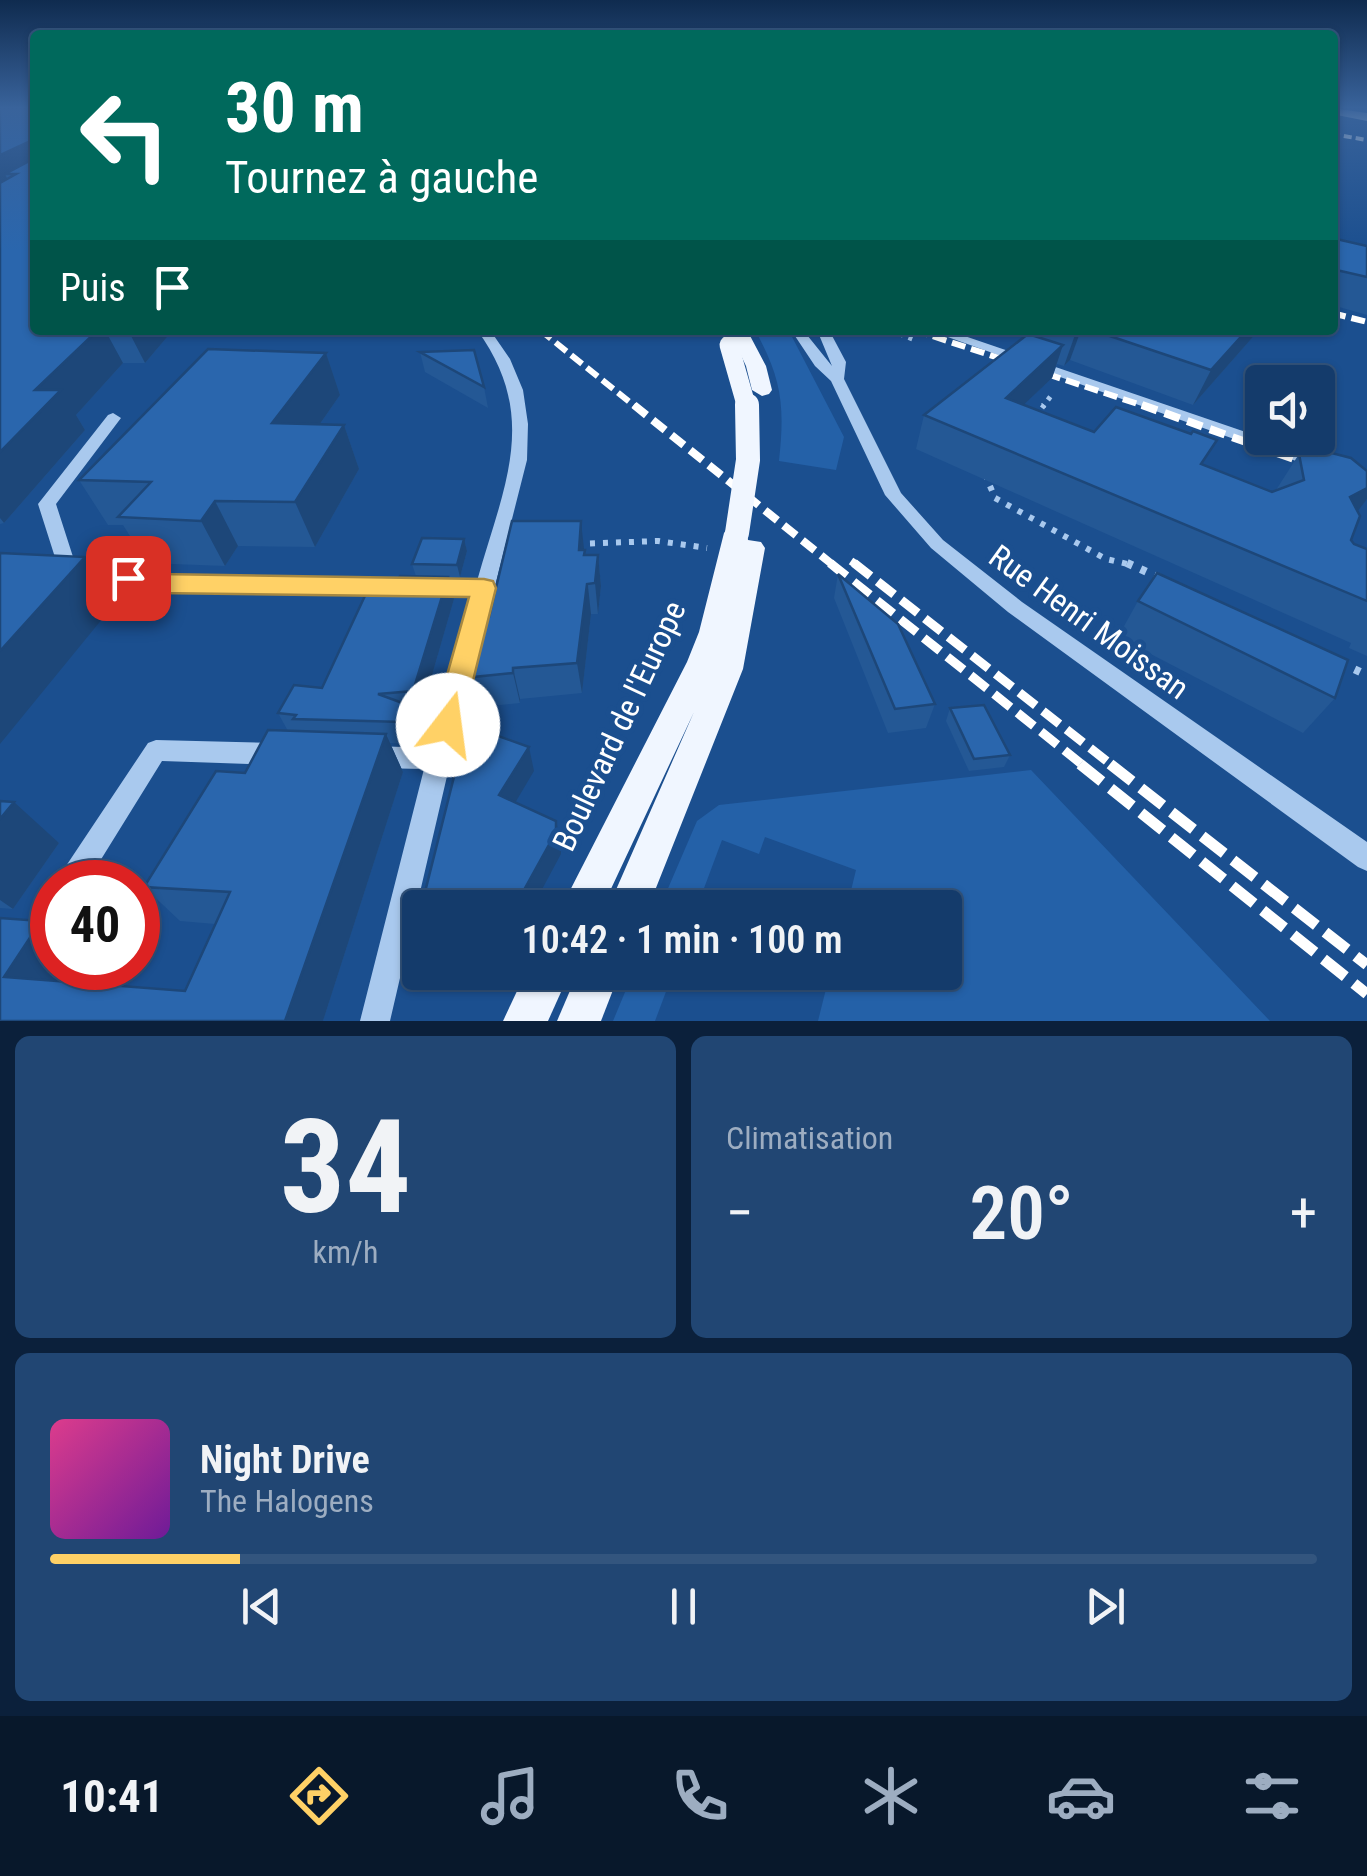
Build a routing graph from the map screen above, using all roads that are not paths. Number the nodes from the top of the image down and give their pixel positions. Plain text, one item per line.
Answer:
1 (486, 335) edge
2 (801, 335) edge
3 (826, 335) edge
4 (733, 337) edge
5 (930, 337) edge
6 (837, 379) junction
7 (113, 418) dead end
8 (1330, 467) edge
9 (744, 540) junction
10 (484, 588) junction
11 (307, 755) edge
12 (344, 756) edge
13 (438, 759) junction
14 (1367, 858) edge
15 (86, 860) edge
16 (590, 890) edge
17 (636, 890) edge
18 (541, 990) edge
19 (592, 990) edge
20 (375, 1021) edge
21 (526, 1021) edge
22 (578, 1021) edge

1 - 10 street
2 - 6 street, Rue Henri Moissan
3 - 6 street, Rue Henri Moissan
4 - 9 main road, Boulevard de l'Europe
5 - 8 street
6 - 14 street, Rue Henri Moissan
7 - 10 street
9 - 16 main road, Boulevard de l'Europe
9 - 17 main road, Boulevard de l'Europe
10 - 13 street
11 - 15 street
12 - 13 street
13 - 20 street
18 - 21 main road
19 - 22 main road

